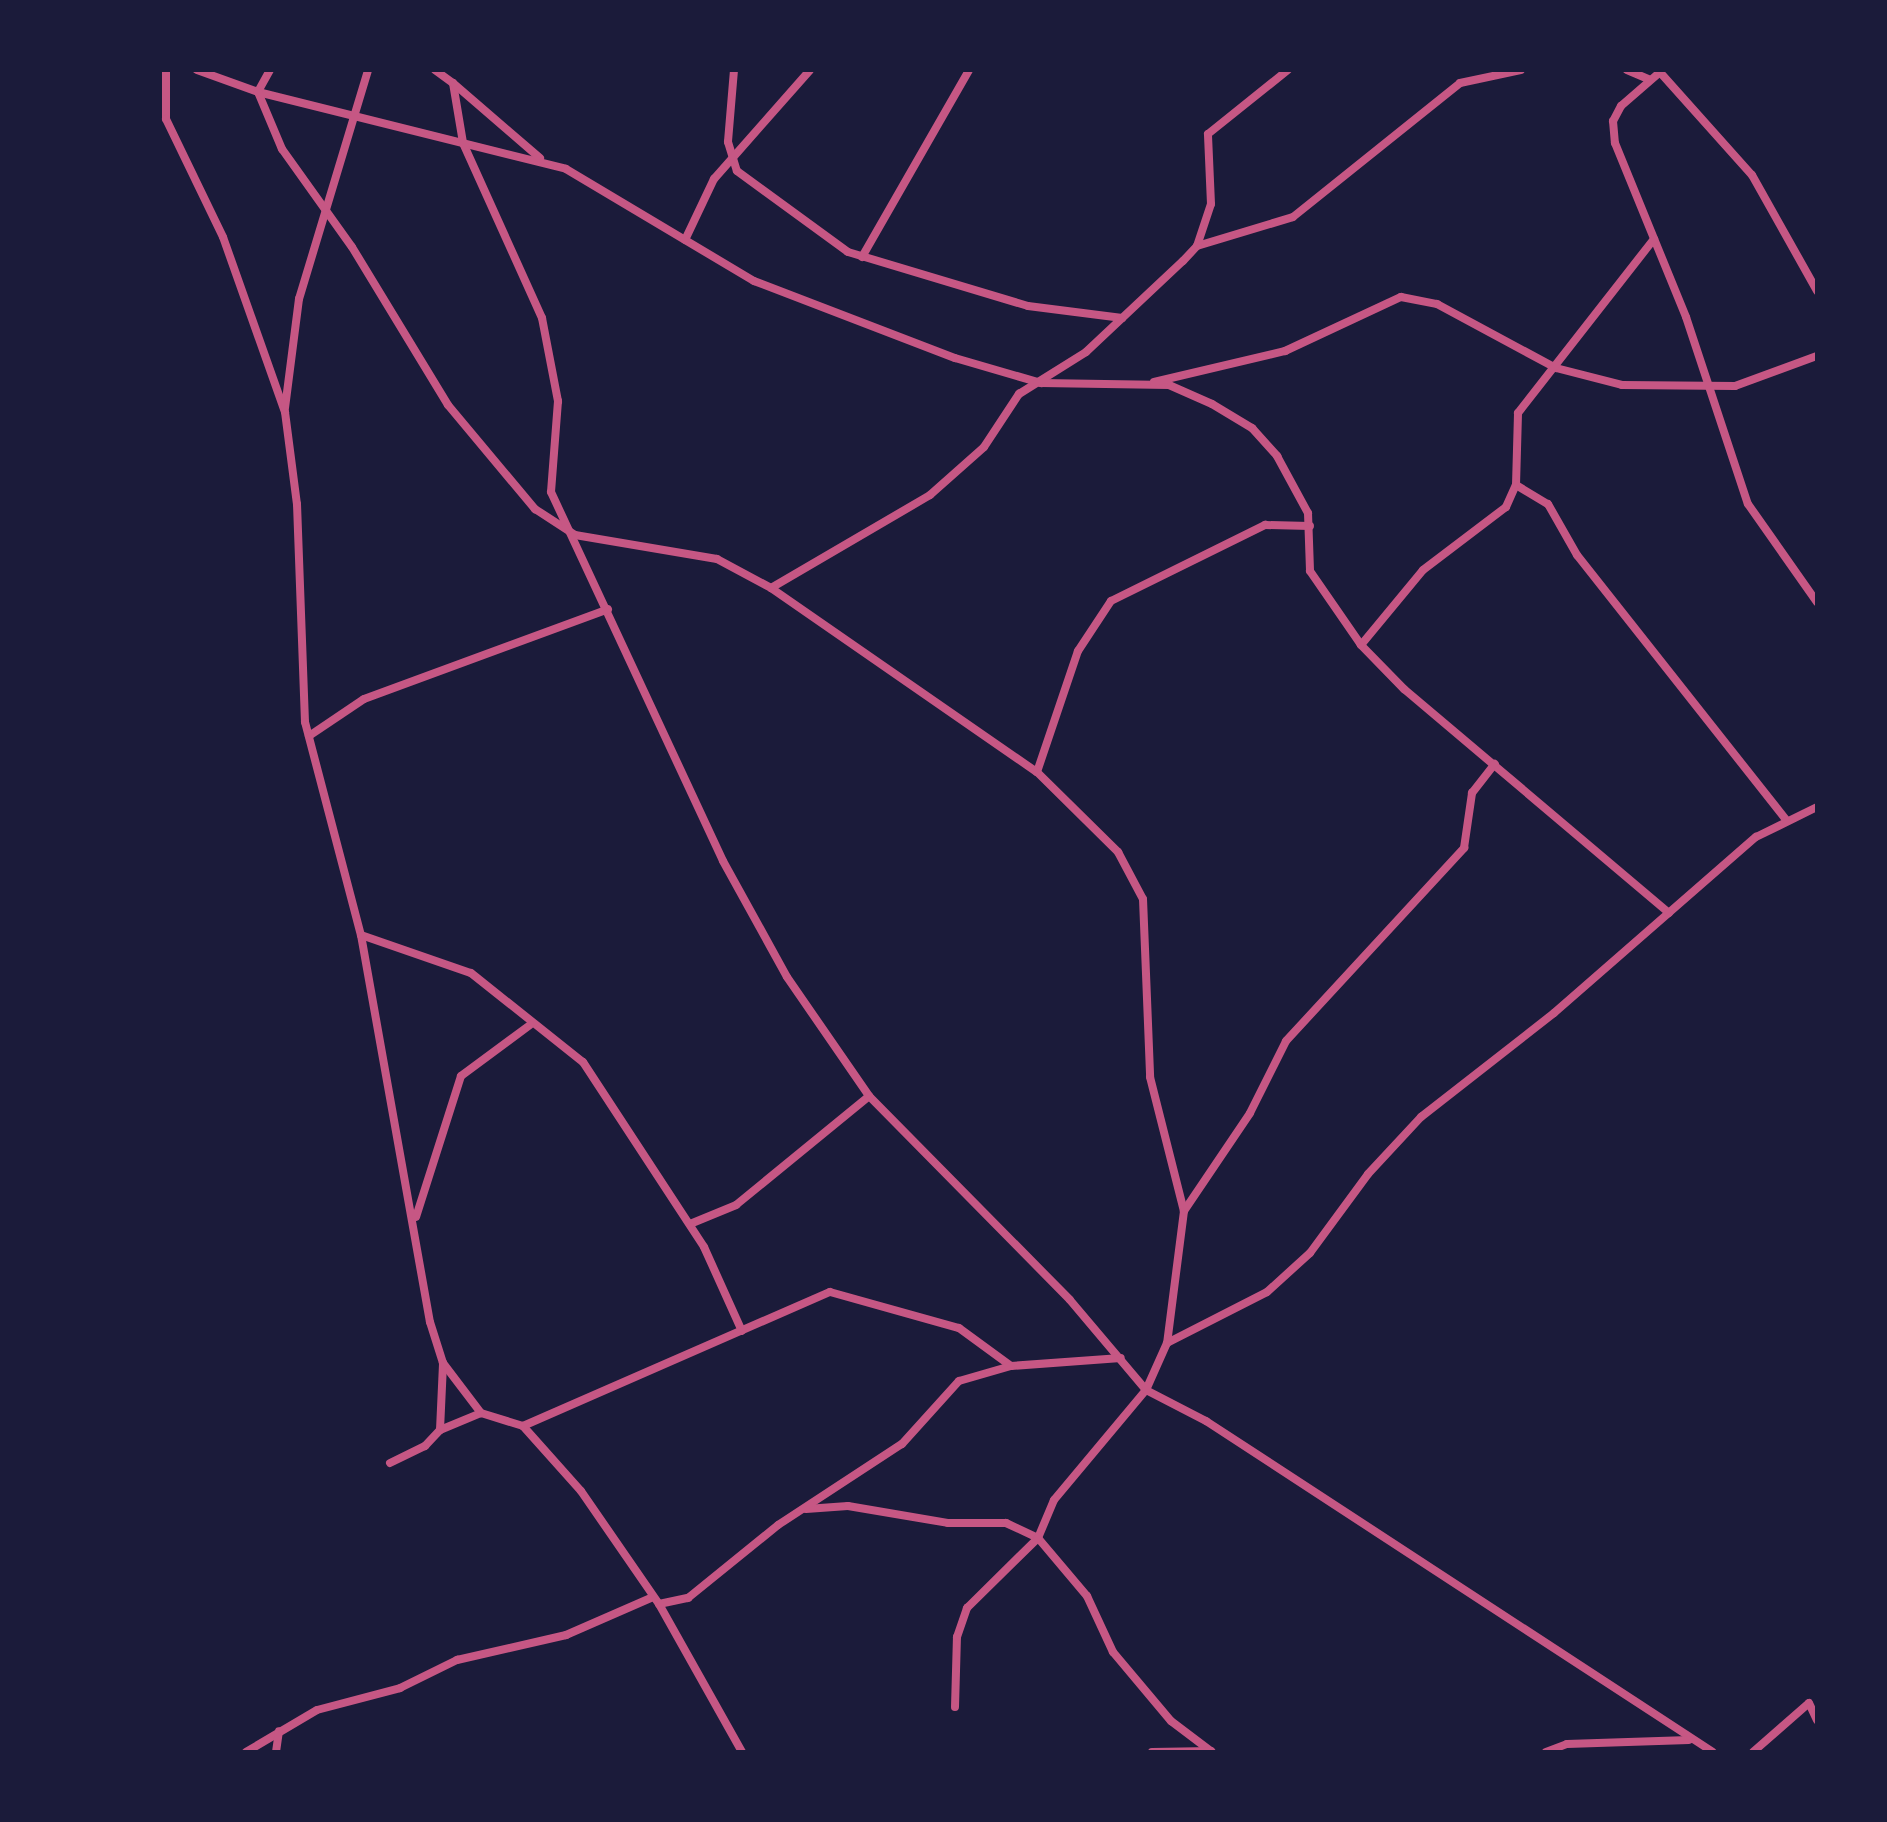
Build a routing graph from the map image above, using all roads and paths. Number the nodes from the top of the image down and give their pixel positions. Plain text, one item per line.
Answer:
1 (166, 70) edge
2 (197, 70) edge
3 (270, 70) edge
4 (368, 70) edge
5 (436, 70) edge
6 (734, 70) edge
7 (810, 70) edge
8 (969, 70) edge
9 (1288, 70) edge
10 (1521, 70) edge
11 (1627, 70) edge
12 (1659, 72) edge
13 (1648, 79) junction
14 (453, 83) junction
15 (258, 92) junction
16 (355, 116) junction
17 (463, 142) junction
18 (544, 161) junction
19 (731, 161) junction
20 (324, 212) junction
21 (1654, 239) junction
22 (686, 240) junction
23 (1196, 246) junction
24 (862, 257) junction
25 (1817, 290) edge
26 (1122, 318) junction
27 (1817, 356) edge
28 (1556, 368) junction
29 (1041, 382) junction
30 (1150, 383) junction
31 (1709, 389) junction
32 (285, 412) junction
33 (1516, 485) junction
34 (1310, 526) junction
35 (575, 536) junction
36 (771, 588) junction
37 (1817, 602) edge
38 (608, 609) junction
39 (1361, 644) junction
40 (309, 736) junction
41 (1495, 764) junction
42 (1037, 772) junction
43 (1817, 806) edge
44 (1786, 820) junction
45 (1669, 913) junction
46 (361, 935) junction
47 (530, 1025) junction
48 (868, 1096) junction
49 (1184, 1211) junction
50 (414, 1221) junction
51 (690, 1224) junction
52 (742, 1330) junction
53 (1168, 1343) junction
54 (1121, 1358) junction
55 (444, 1363) junction
56 (1010, 1366) junction
57 (1146, 1390) junction
58 (481, 1413) junction
59 (523, 1426) junction
60 (440, 1430) junction
61 (390, 1462) dead end
62 (806, 1509) junction
63 (1038, 1538) junction
64 (656, 1600) junction
65 (955, 1707) dead end
66 (1817, 1720) edge
67 (279, 1731) junction
68 (1692, 1740) junction
69 (1212, 1751) edge
70 (246, 1752) edge
71 (276, 1752) edge
72 (742, 1752) edge
73 (1152, 1752) edge
74 (1546, 1752) edge
75 (1713, 1752) edge
76 (1752, 1752) edge

1 - 32 street
2 - 15 street
3 - 15 street
4 - 16 street
5 - 14 street
6 - 19 street
7 - 19 street
8 - 24 street
9 - 23 street
10 - 23 street
11 - 13 street
12 - 13 street
12 - 25 street
13 - 21 street
14 - 17 street
14 - 18 street
15 - 16 street
15 - 20 street
16 - 17 street
16 - 20 street
17 - 18 street
17 - 35 street
18 - 22 street
19 - 22 street
19 - 24 street
20 - 32 street
20 - 35 street
21 - 28 street
21 - 31 street
22 - 29 street
23 - 26 street
24 - 26 street
26 - 29 street
27 - 31 street
28 - 30 street
28 - 31 street
28 - 33 street
29 - 30 street
29 - 36 street
30 - 34 street
31 - 37 street
32 - 40 street
33 - 39 street
33 - 44 street
34 - 39 street
34 - 42 street
35 - 36 street
35 - 38 street
36 - 42 street
38 - 40 street
38 - 48 street
39 - 41 street
40 - 46 street
41 - 45 street
41 - 49 street
42 - 49 street
43 - 44 street
44 - 45 street
45 - 53 street
46 - 47 street
46 - 50 street
47 - 50 street
47 - 51 street
48 - 51 street
48 - 54 street
49 - 53 street
50 - 55 street
51 - 52 street
52 - 56 street
52 - 59 street
53 - 57 street
54 - 56 street
54 - 57 street
55 - 58 street
55 - 60 street
56 - 62 street
57 - 63 street
57 - 68 street
58 - 59 street
58 - 60 street
59 - 64 street
60 - 61 street
62 - 63 street
62 - 64 street
63 - 65 street
63 - 69 street
64 - 67 street
64 - 72 street
66 - 76 street
67 - 70 street
67 - 71 street
68 - 74 street
68 - 75 street
69 - 73 street

